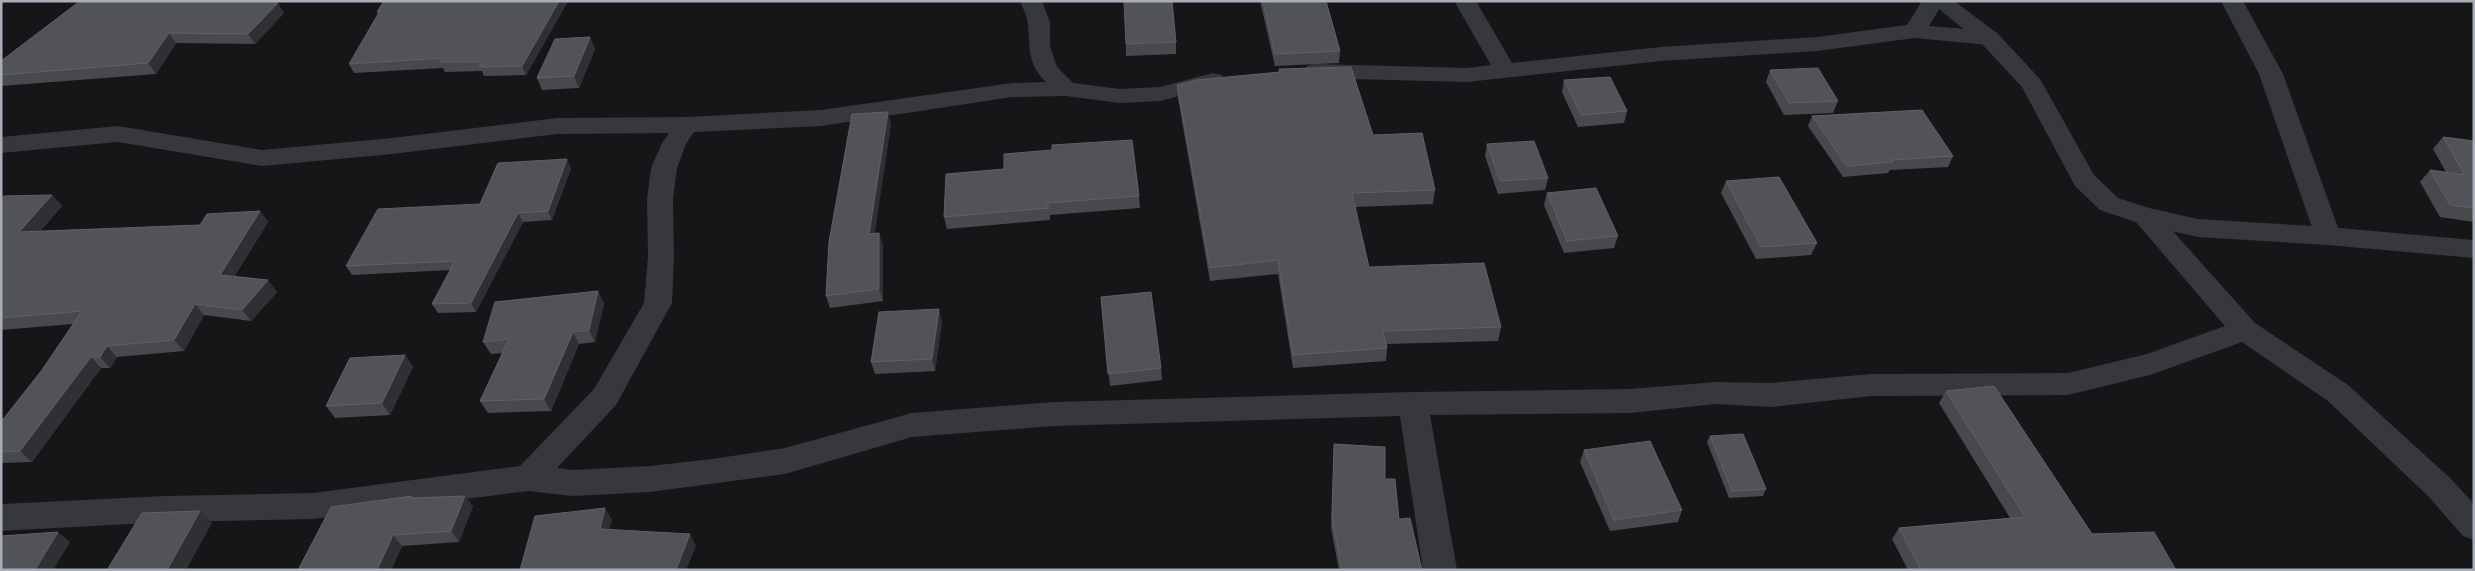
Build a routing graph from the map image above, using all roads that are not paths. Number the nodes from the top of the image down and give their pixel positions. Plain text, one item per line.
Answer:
1 (1031, 1) edge
2 (1464, 1) edge
3 (1933, 1) edge
4 (1940, 1) edge
5 (2232, 1) edge
6 (1915, 31) junction
7 (1989, 38) junction
8 (1505, 70) junction
9 (1294, 72) edge
10 (1236, 77) edge
11 (1066, 89) junction
12 (687, 125) junction
13 (1, 146) edge
14 (2145, 216) junction
15 (2328, 236) junction
16 (2474, 249) edge
17 (2245, 330) junction
18 (1413, 404) junction
19 (528, 478) junction
20 (1, 518) edge
21 (2474, 526) edge
22 (1440, 570) edge

1 - 11 street
2 - 8 street
3 - 6 street
4 - 7 street
5 - 15 street
6 - 7 street
6 - 8 street
7 - 14 street
8 - 9 street
10 - 11 street
11 - 12 street
12 - 13 street
12 - 19 street
14 - 15 street
14 - 17 street
15 - 16 street
17 - 18 street
17 - 21 street
18 - 19 street
18 - 22 street
19 - 20 street

